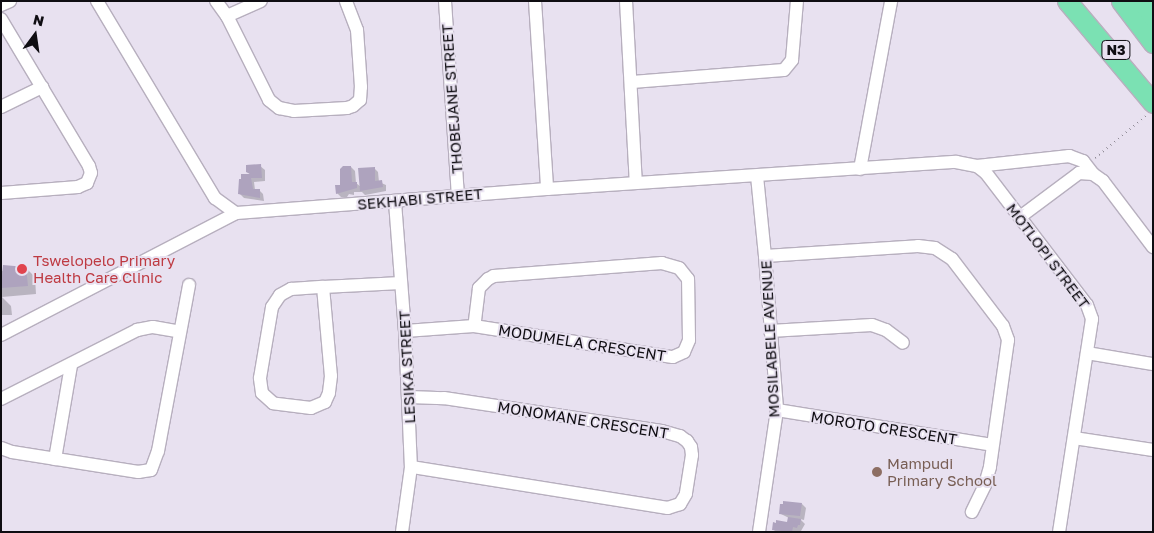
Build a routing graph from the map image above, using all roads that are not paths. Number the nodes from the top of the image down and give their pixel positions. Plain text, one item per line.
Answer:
1 (10, 1) edge
2 (97, 1) edge
3 (216, 1) edge
4 (261, 1) edge
5 (346, 1) edge
6 (446, 1) edge
7 (535, 1) edge
8 (626, 1) edge
9 (797, 1) edge
10 (891, 1) edge
11 (1066, 1) edge
12 (1079, 1) edge
13 (1121, 1) edge
14 (1142, 1) edge
15 (1, 6) edge
16 (227, 16) junction
17 (1153, 17) edge
18 (1, 19) edge
19 (1153, 43) edge
20 (632, 82) junction
21 (42, 88) junction
22 (1153, 99) edge
23 (1153, 103) edge
24 (1, 107) edge
25 (977, 166) junction
26 (860, 170) junction
27 (1090, 170) junction
28 (757, 176) junction
29 (636, 183) junction
30 (547, 189) junction
31 (1, 193) edge
32 (458, 196) junction
33 (395, 202) junction
34 (236, 213) junction
35 (1020, 217) junction
36 (1153, 247) edge
37 (766, 256) junction
38 (401, 283) junction
39 (189, 285) dead end
40 (324, 287) junction
41 (474, 326) junction
42 (405, 331) junction
43 (770, 331) junction
44 (180, 332) junction
45 (1, 335) edge
46 (903, 343) dead end
47 (1087, 354) junction
48 (1153, 364) edge
49 (71, 365) junction
50 (409, 397) junction
51 (1, 399) edge
52 (777, 410) junction
53 (1074, 438) junction
54 (992, 445) junction
55 (1, 448) edge
56 (1153, 450) edge
57 (55, 459) junction
58 (411, 467) junction
59 (972, 512) dead end
60 (402, 532) edge
61 (759, 532) edge
62 (1059, 532) edge

1 - 15 street
2 - 34 street
3 - 16 street
4 - 16 street
5 - 16 street
6 - 32 street, THOBEJANE STREET
7 - 30 street
8 - 20 street
9 - 20 street
10 - 26 street
11 - 23 highway
12 - 22 highway, N3
13 - 19 highway, N3
14 - 17 highway
18 - 21 street
20 - 29 street
21 - 24 street
21 - 31 street
25 - 26 street
25 - 27 street
25 - 35 street, MOTLOPI STREET
26 - 28 street, SEKHABI STREET
27 - 35 street
27 - 36 street
28 - 29 street, SEKHABI STREET
28 - 37 street, MOSILABELE AVENUE
29 - 30 street, SEKHABI STREET
30 - 32 street, SEKHABI STREET
32 - 33 street, SEKHABI STREET
33 - 34 street, SEKHABI STREET
33 - 38 street, LESIKA STREET
34 - 45 street
35 - 47 street, MOTLOPI STREET
37 - 43 street, MOSILABELE AVENUE
37 - 54 street
38 - 40 street
38 - 42 street, LESIKA STREET
39 - 44 street
40 - 40 street
41 - 41 street, MODUMELA CRESCENT
41 - 42 street, MODUMELA CRESCENT
42 - 50 street, LESIKA STREET
43 - 46 street
43 - 52 street, MOSILABELE AVENUE
44 - 49 street
44 - 57 street
47 - 48 street
47 - 53 street, MOTLOPI STREET
49 - 51 street
49 - 57 street
50 - 58 street, LESIKA STREET
50 - 58 street, MONOMANE CRESCENT
52 - 54 street, MOROTO CRESCENT
52 - 61 street, MOSILABELE AVENUE
53 - 56 street
53 - 62 street, MOTLOPI STREET
54 - 59 street
55 - 57 street
58 - 60 street, LESIKA STREET

